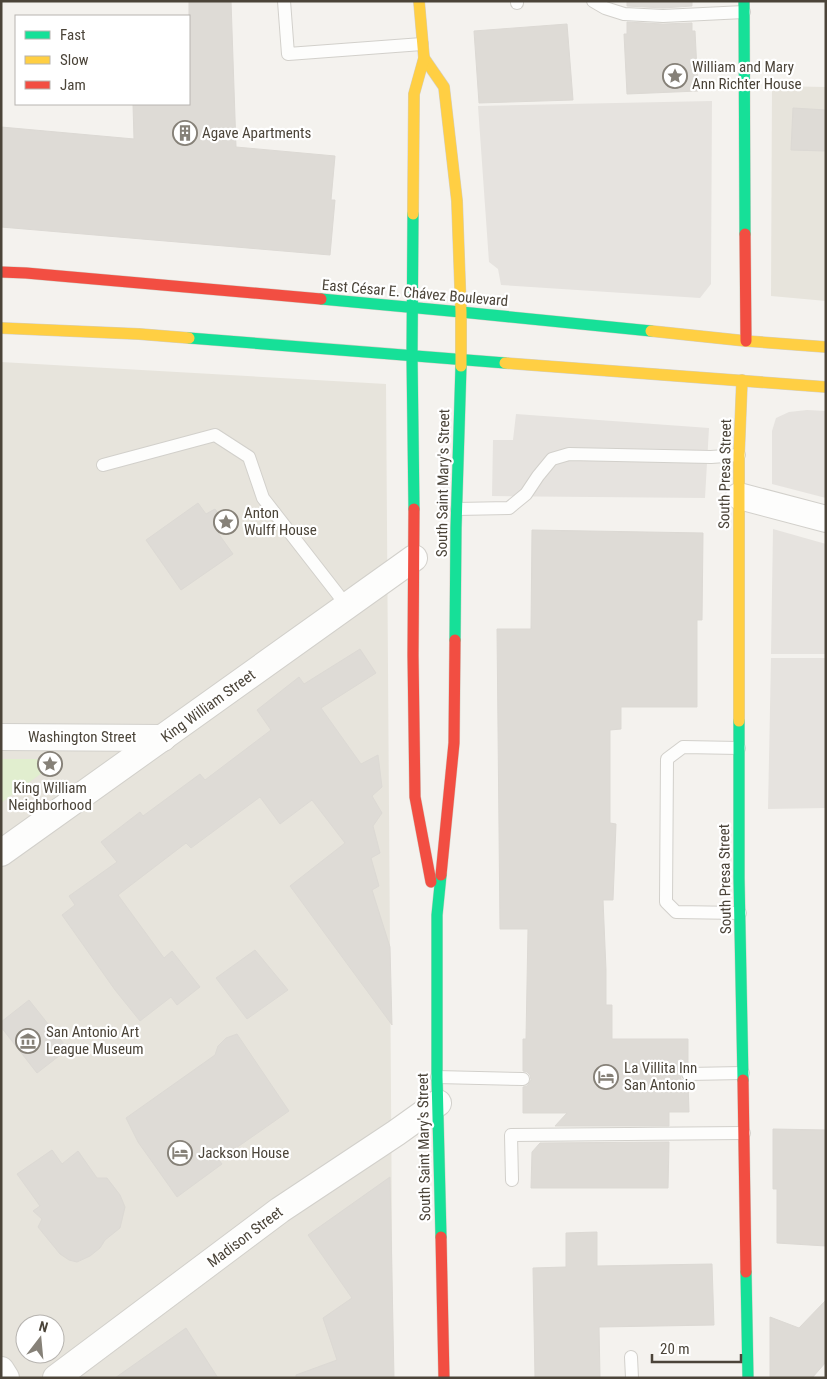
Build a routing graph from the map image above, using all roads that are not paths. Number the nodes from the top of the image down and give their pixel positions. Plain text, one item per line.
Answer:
1 (284, 1) edge
2 (419, 1) edge
3 (593, 1) edge
4 (744, 6) edge
5 (422, 44) junction
6 (424, 58) junction
7 (1, 272) edge
8 (413, 307) junction
9 (461, 312) junction
10 (1, 328) edge
11 (746, 341) junction
12 (826, 347) edge
13 (412, 356) junction
14 (461, 360) junction
15 (742, 380) junction
16 (826, 387) edge
17 (739, 455) junction
18 (103, 465) dead end
19 (739, 496) junction
20 (457, 509) junction
21 (826, 519) edge
22 (414, 558) junction
23 (346, 606) junction
24 (1, 737) edge
25 (163, 738) junction
26 (739, 748) junction
27 (1, 853) edge
28 (740, 913) junction
29 (437, 915) junction
30 (743, 1073) junction
31 (688, 1074) dead end
32 (437, 1077) junction
33 (523, 1079) dead end
34 (438, 1103) junction
35 (744, 1133) junction
36 (512, 1180) dead end
37 (631, 1357) dead end
38 (1, 1370) edge
39 (6, 1378) edge
40 (56, 1378) edge
41 (444, 1378) edge
42 (632, 1378) edge
43 (748, 1378) edge

1 - 5 lane
2 - 5 main road, South Saint Mary's Street
3 - 4 lane
4 - 11 main road
5 - 6 main road, South Saint Mary's Street
6 - 8 main road, South Saint Mary's Street
6 - 9 main road, South Saint Mary's Street
7 - 8 main road, East César E. Chávez Boulevard
8 - 9 main road, East César E. Chávez Boulevard
8 - 13 main road, South Saint Mary's Street
9 - 11 main road, East César E. Chávez Boulevard
9 - 14 main road, South Saint Mary's Street
10 - 13 main road
11 - 12 main road, East César E. Chávez Boulevard
13 - 14 main road
13 - 22 main road, South Saint Mary's Street
14 - 15 main road
14 - 20 main road, South Saint Mary's Street
15 - 16 main road
15 - 17 main road, South Presa Street
17 - 19 main road, South Presa Street
17 - 20 lane
18 - 23 lane
19 - 21 street
19 - 26 main road, South Presa Street
20 - 29 main road, South Saint Mary's Street
22 - 23 street, King William Street
22 - 29 main road, South Saint Mary's Street
23 - 25 street, King William Street
24 - 25 street, Washington Street
25 - 27 street, King William Street
26 - 28 main road, South Presa Street
26 - 28 lane
28 - 30 main road, South Presa Street
29 - 32 main road, South Saint Mary's Street
30 - 31 lane
30 - 35 main road, South Presa Street
32 - 33 lane
32 - 34 main road, South Saint Mary's Street
34 - 40 street, Madison Street
34 - 41 main road, South Saint Mary's Street
35 - 36 lane
35 - 43 main road, South Presa Street
37 - 42 lane
38 - 39 street

